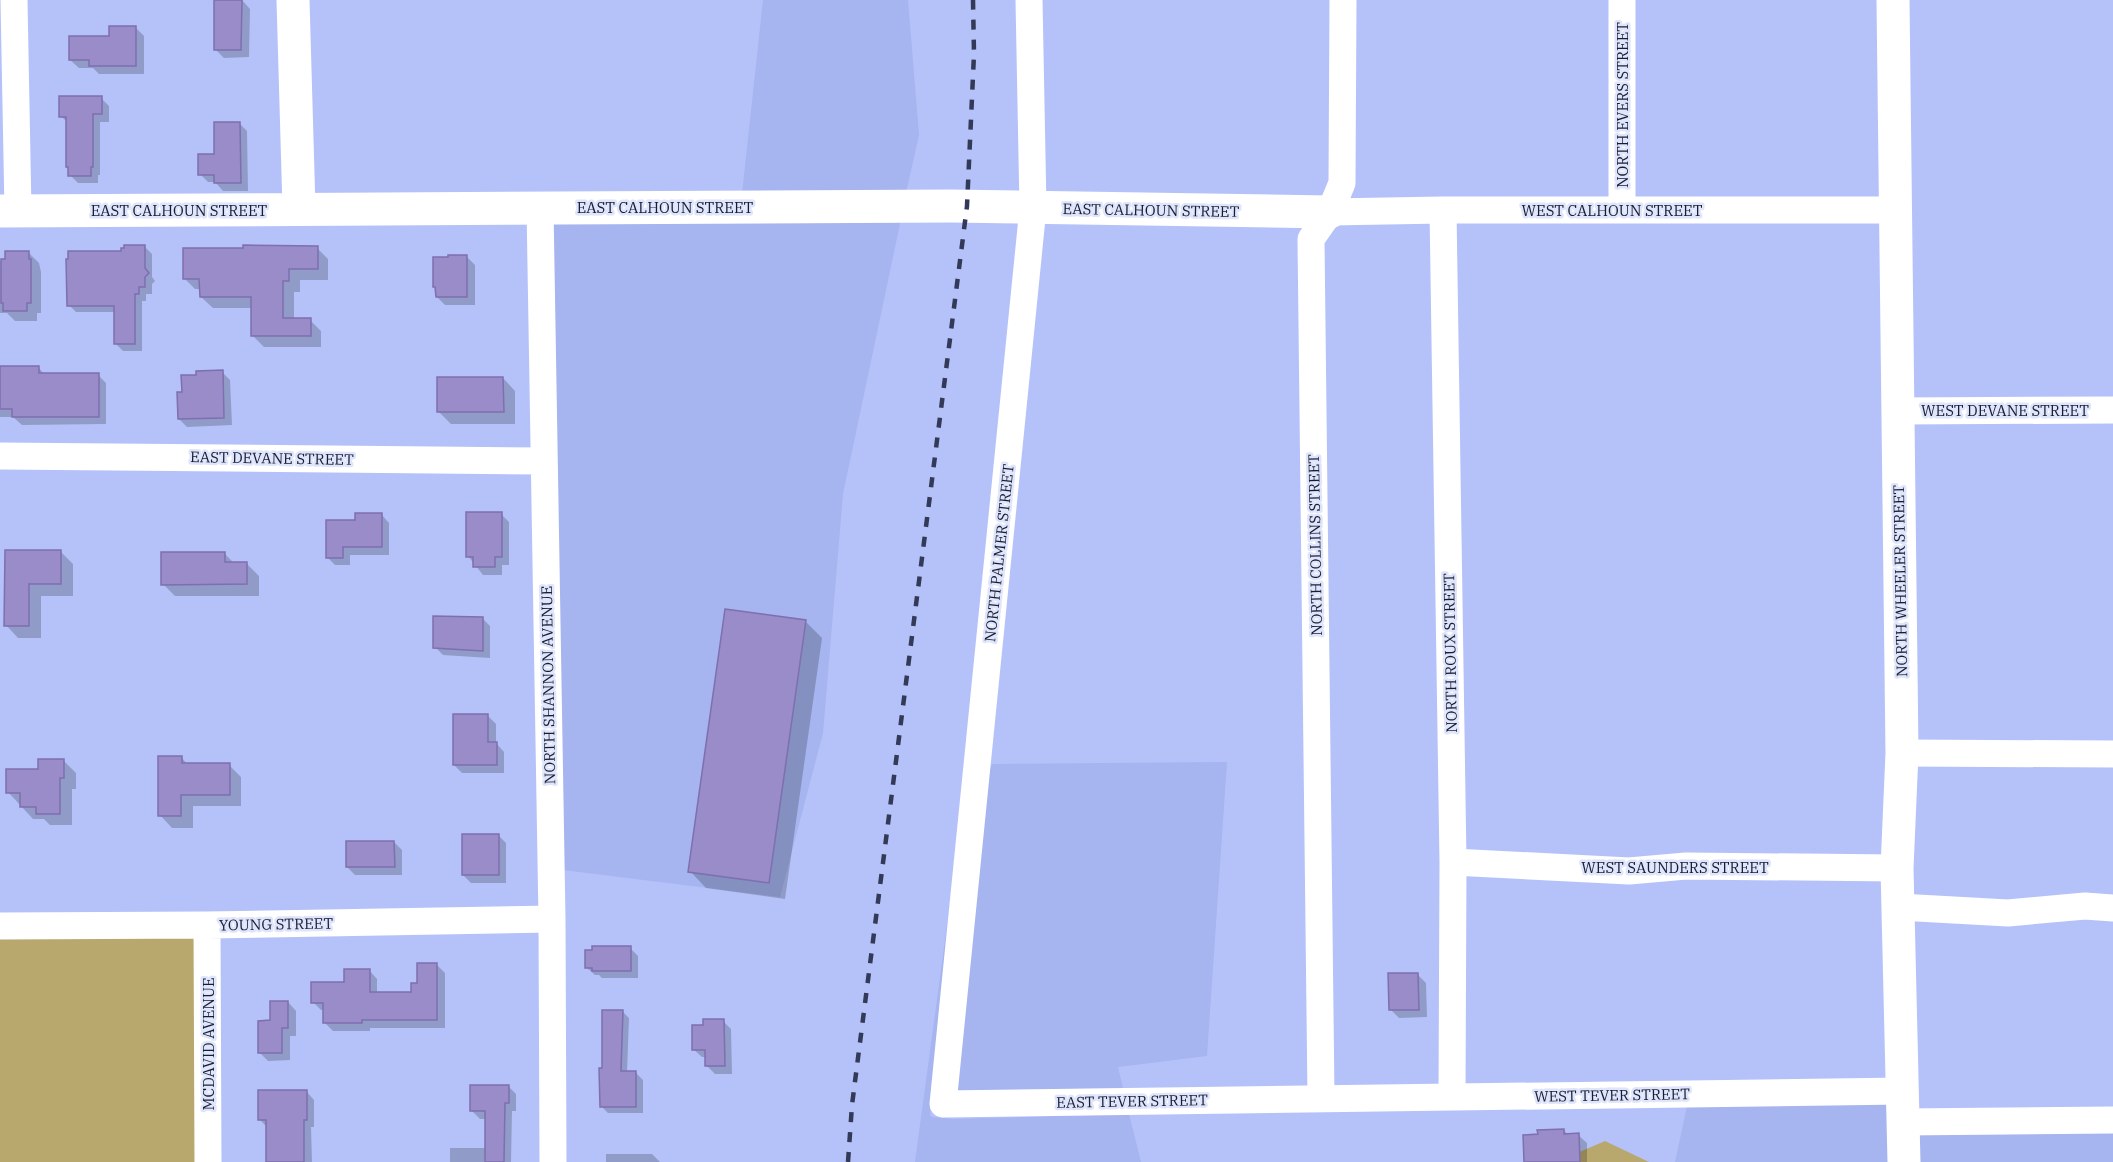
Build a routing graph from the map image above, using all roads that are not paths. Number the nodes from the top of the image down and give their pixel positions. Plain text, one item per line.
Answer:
1 (14, 0) edge
2 (293, 0) edge
3 (1029, 0) edge
4 (1343, 0) edge
5 (1622, 0) edge
6 (1893, 0) edge
7 (540, 207) junction
8 (1033, 208) junction
9 (299, 209) junction
10 (1443, 210) junction
11 (1622, 210) junction
12 (1894, 210) junction
13 (9, 211) edge
14 (1330, 212) junction
15 (2113, 410) edge
16 (1897, 411) junction
17 (0, 456) edge
18 (544, 461) junction
19 (1902, 753) junction
20 (2113, 754) edge
21 (1453, 862) junction
22 (1897, 868) junction
23 (1899, 907) junction
24 (2113, 908) edge
25 (552, 919) junction
26 (207, 925) junction
27 (0, 926) edge
28 (1452, 1097) junction
29 (1321, 1098) junction
30 (943, 1104) joint
31 (1903, 1107) junction
32 (2113, 1120) edge
33 (208, 1162) edge
34 (553, 1162) edge
35 (1904, 1162) edge

1 - 13 street
2 - 9 street
3 - 8 street, NORTH PALMER STREET
4 - 14 street, NORTH COLLINS STREET
5 - 11 street, NORTH EVERS STREET
6 - 12 street, NORTH WHEELER STREET
7 - 8 street, EAST CALHOUN STREET
7 - 9 street, EAST CALHOUN STREET
7 - 18 street, NORTH SHANNON AVENUE
8 - 14 street, EAST CALHOUN STREET
8 - 30 street, NORTH PALMER STREET
9 - 13 street, EAST CALHOUN STREET
10 - 11 street, WEST CALHOUN STREET
10 - 14 street, WEST CALHOUN STREET
10 - 21 street, NORTH ROUX STREET
11 - 12 street, WEST CALHOUN STREET
12 - 16 street, NORTH WHEELER STREET
14 - 29 street, NORTH COLLINS STREET
15 - 16 street, WEST DEVANE STREET
16 - 19 street, NORTH WHEELER STREET
17 - 18 street, EAST DEVANE STREET
18 - 25 street, NORTH SHANNON AVENUE
19 - 20 street
19 - 22 street, NORTH WHEELER STREET
21 - 22 street, WEST SAUNDERS STREET
21 - 28 street, NORTH ROUX STREET
22 - 23 street, NORTH WHEELER STREET
23 - 24 street
23 - 31 street, NORTH WHEELER STREET
25 - 26 street, YOUNG STREET
25 - 34 street, NORTH SHANNON AVENUE
26 - 27 street, YOUNG STREET
26 - 33 street, MCDAVID AVENUE
28 - 29 street, WEST TEVER STREET
28 - 31 street, WEST TEVER STREET
29 - 30 street, EAST TEVER STREET
31 - 32 street, WEST TEVER STREET
31 - 35 street, NORTH WHEELER STREET

